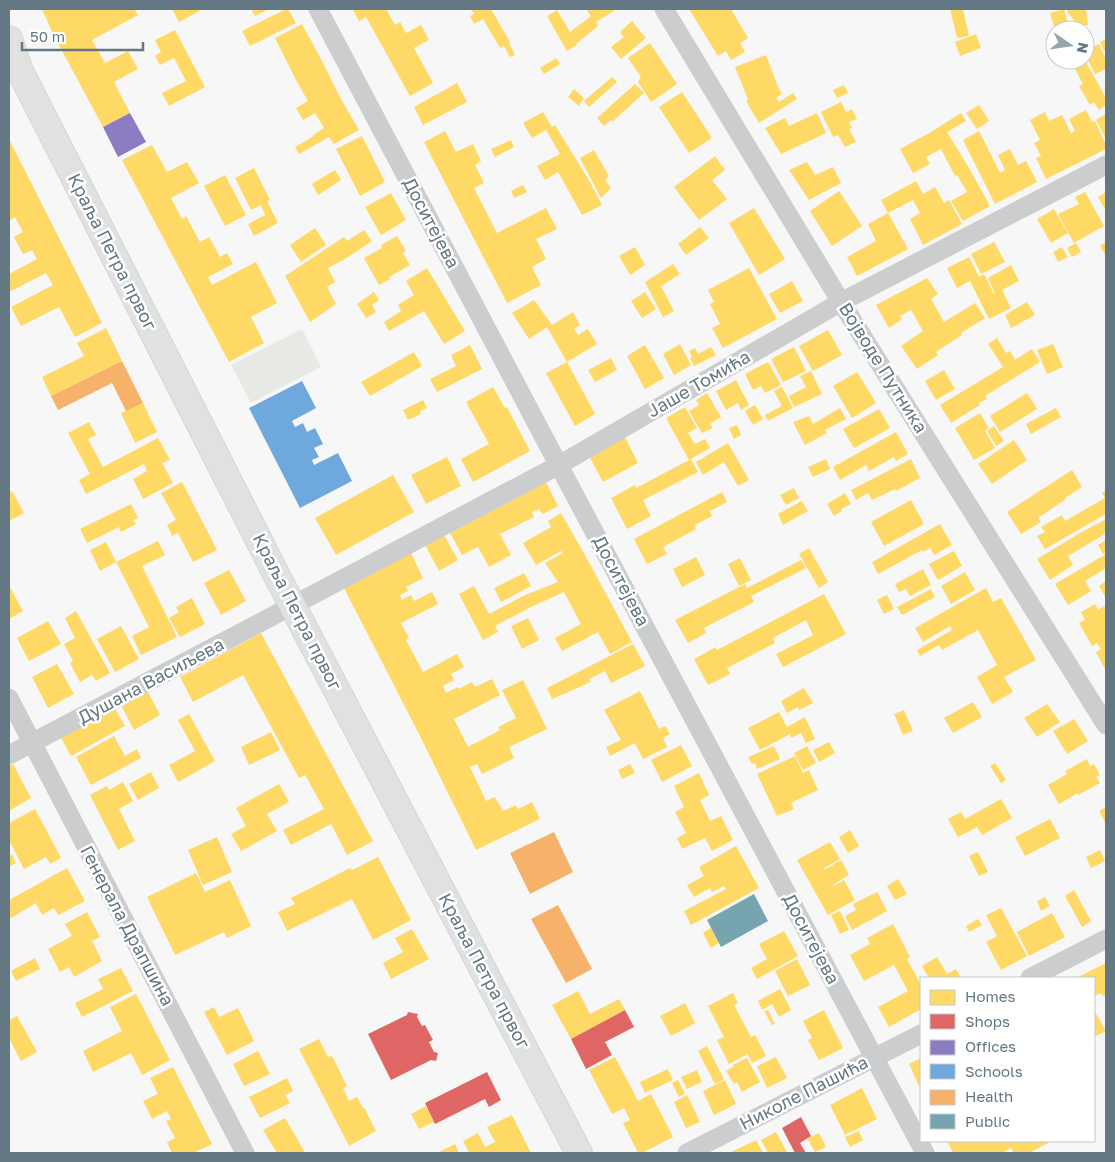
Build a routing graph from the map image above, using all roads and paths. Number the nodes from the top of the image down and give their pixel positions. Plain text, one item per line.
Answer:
1 (318, 9) edge
2 (664, 9) edge
3 (9, 39) edge
4 (14, 62) edge
5 (1106, 165) edge
6 (841, 302) junction
7 (559, 466) junction
8 (293, 606) junction
9 (9, 698) edge
10 (1106, 725) edge
11 (32, 743) junction
12 (9, 755) edge
13 (1106, 939) edge
14 (1032, 977) edge
15 (920, 1034) edge
16 (875, 1057) junction
17 (246, 1153) edge
18 (579, 1153) edge
19 (687, 1153) edge
20 (925, 1153) edge

1 - 7 street, Доситејева
2 - 6 street, Војводе Путника
3 - 4 street, Краља Петра првог
4 - 8 street, Краља Петра првог
5 - 6 street, Јаше Томића
6 - 7 street, Јаше Томића
6 - 10 street, Војводе Путника
7 - 8 street, Јаше Томића
7 - 16 street, Доситејева
8 - 11 street, Душана Васиљева
8 - 18 street, Краља Петра првог
9 - 11 street, Генерала Драпшина
11 - 12 street, Душана Васиљева
11 - 17 street, Генерала Драпшина
13 - 14 street
15 - 16 street, Николе Пашића
16 - 19 street, Николе Пашића
16 - 20 street, Доситејева

